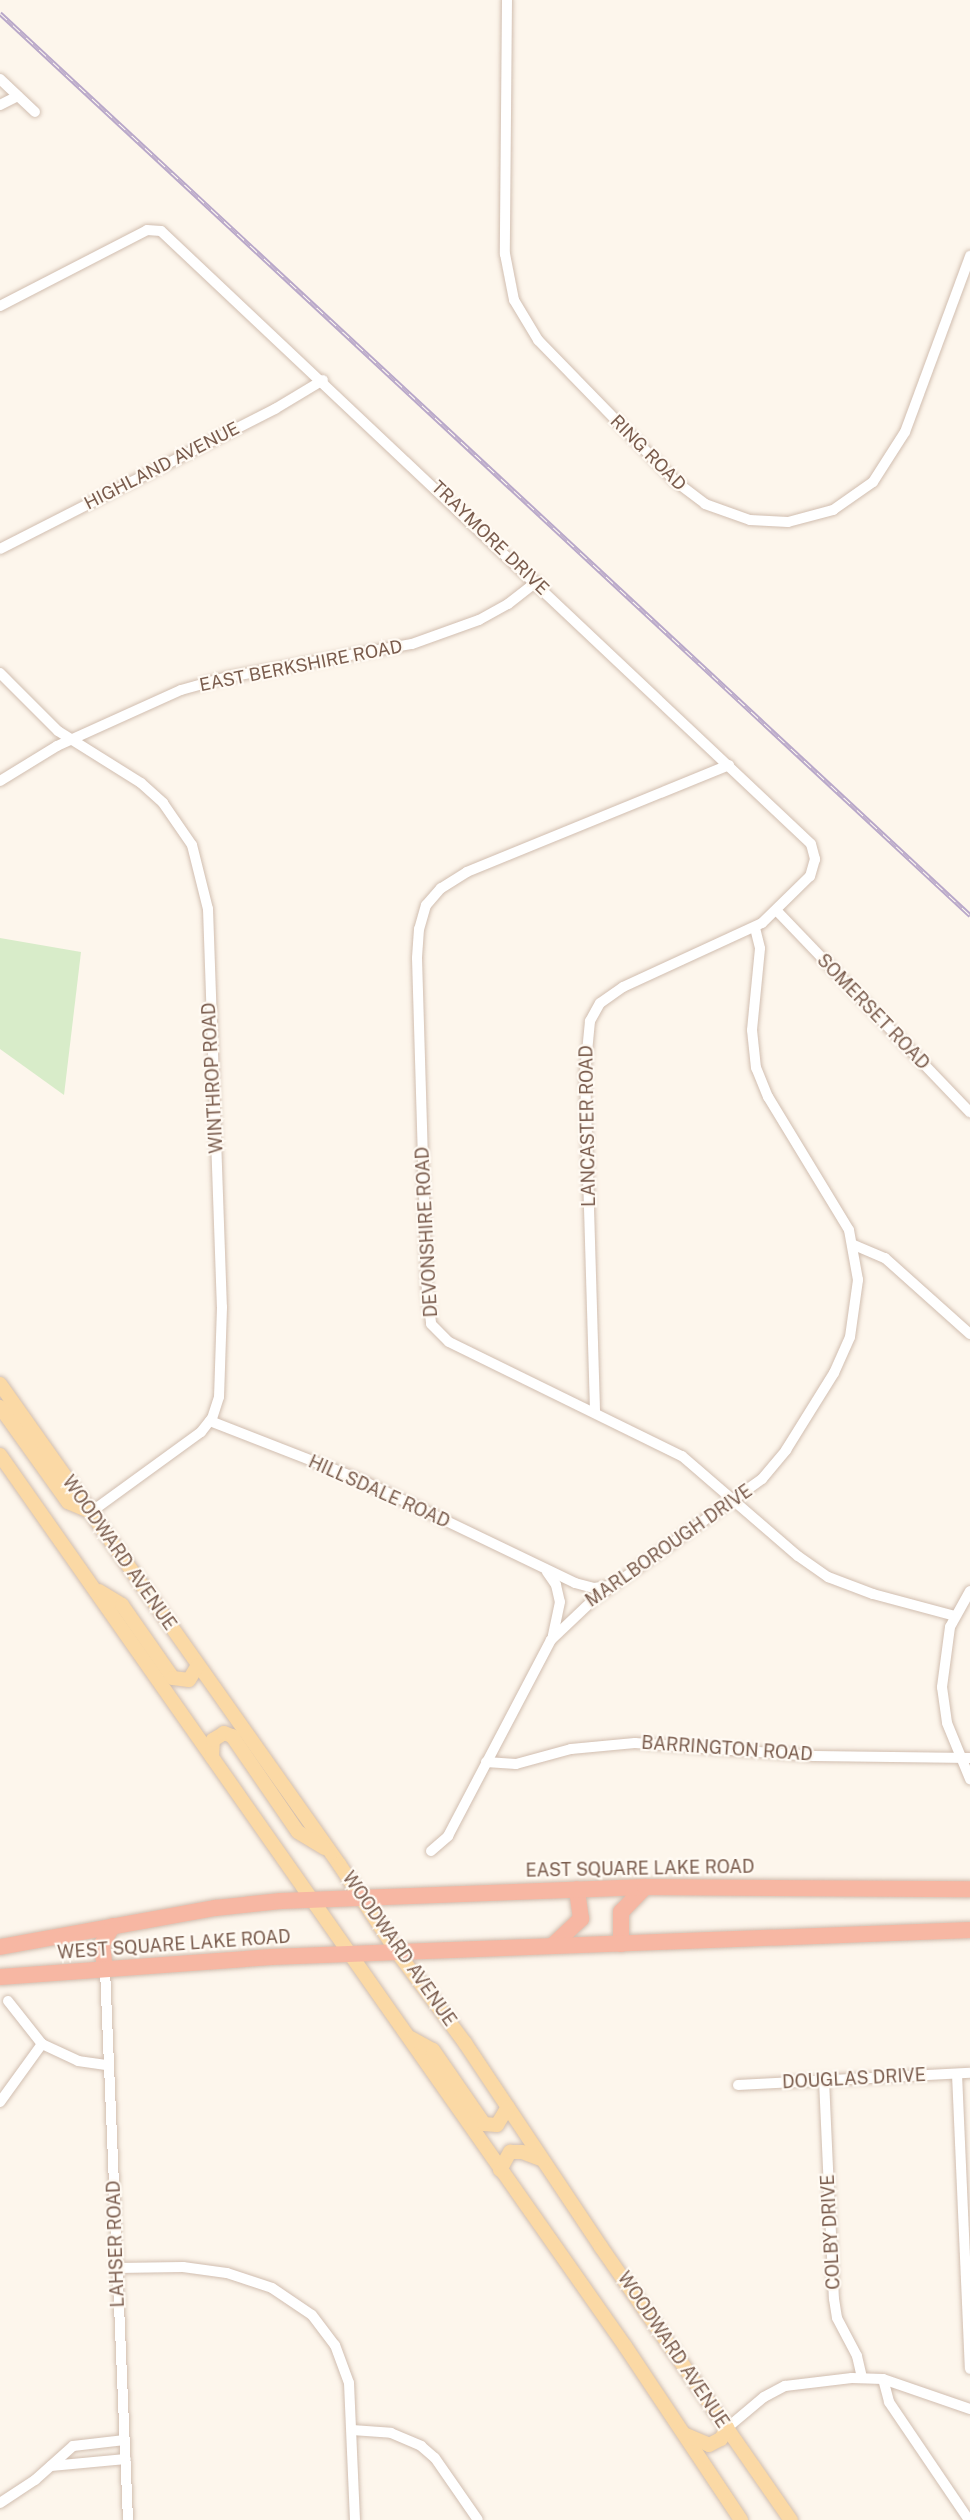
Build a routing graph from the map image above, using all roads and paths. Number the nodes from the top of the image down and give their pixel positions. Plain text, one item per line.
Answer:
1 (507, 0) edge
2 (0, 79) edge
3 (18, 96) junction
4 (0, 105) edge
5 (35, 112) dead end
6 (970, 256) edge
7 (0, 306) edge
8 (323, 380) junction
9 (0, 549) edge
10 (536, 582) junction
11 (0, 673) edge
12 (71, 739) junction
13 (729, 765) junction
14 (0, 781) edge
15 (815, 859) joint
16 (777, 910) junction
17 (755, 928) junction
18 (970, 1112) edge
19 (854, 1245) junction
20 (970, 1334) edge
21 (0, 1384) edge
22 (0, 1407) edge
23 (595, 1411) junction
24 (210, 1422) junction
25 (0, 1455) edge
26 (736, 1500) junction
27 (90, 1512) junction
28 (545, 1569) junction
29 (615, 1584) junction
30 (92, 1587) junction
31 (970, 1591) edge
32 (955, 1616) junction
33 (551, 1640) junction
34 (198, 1665) junction
35 (212, 1756) junction
36 (965, 1759) edge
37 (486, 1762) junction
38 (970, 1779) edge
39 (329, 1851) junction
40 (431, 1851) dead end
41 (645, 1887) junction
42 (578, 1889) junction
43 (970, 1889) edge
44 (360, 1897) junction
45 (311, 1899) junction
46 (113, 1926) junction
47 (970, 1930) edge
48 (621, 1944) junction
49 (552, 1946) junction
50 (0, 1947) edge
51 (397, 1952) junction
52 (350, 1954) junction
53 (105, 1969) junction
54 (0, 1977) edge
55 (8, 2001) dead end
56 (406, 2035) junction
57 (42, 2044) junction
58 (108, 2065) junction
59 (970, 2073) edge
60 (957, 2074) junction
61 (824, 2080) junction
62 (738, 2085) dead end
63 (0, 2102) edge
64 (508, 2107) junction
65 (540, 2158) junction
66 (500, 2170) junction
67 (117, 2268) junction
68 (970, 2369) edge
69 (862, 2377) junction
70 (883, 2379) junction
71 (970, 2407) edge
72 (727, 2428) junction
73 (352, 2430) junction
74 (686, 2434) junction
75 (125, 2440) junction
76 (126, 2459) junction
77 (51, 2466) junction
78 (4, 2500) edge
79 (128, 2520) edge
80 (356, 2520) edge
81 (478, 2520) edge
82 (741, 2520) edge
83 (791, 2520) edge
84 (969, 2520) edge

1 - 6 street, RING ROAD
2 - 3 street
3 - 4 street
3 - 5 street
7 - 8 street, TRAYMORE DRIVE
8 - 9 street, HIGHLAND AVENUE
8 - 10 street, TRAYMORE DRIVE
10 - 12 street, EAST BERKSHIRE ROAD
10 - 13 street, TRAYMORE DRIVE
11 - 12 street, WINTHROP ROAD
12 - 14 street, EAST BERKSHIRE ROAD
12 - 24 street, WINTHROP ROAD
13 - 15 street, TRAYMORE DRIVE
13 - 23 street, DEVONSHIRE ROAD
15 - 16 street, LANCASTER ROAD
16 - 17 street, LANCASTER ROAD
16 - 18 street, SOMERSET ROAD
17 - 19 street, MARLBOROUGH DRIVE
17 - 23 street, LANCASTER ROAD
19 - 20 street
19 - 26 street, MARLBOROUGH DRIVE
21 - 27 main road, WOODWARD AVENUE
22 - 27 main road
23 - 26 street, DEVONSHIRE ROAD
24 - 27 street
24 - 28 street, HILLSDALE ROAD
25 - 30 main road, WOODWARD AVENUE
26 - 29 street, MARLBOROUGH DRIVE
26 - 32 street, DEVONSHIRE ROAD
27 - 34 main road, WOODWARD AVENUE
28 - 29 street, HILLSDALE ROAD
28 - 33 street
29 - 33 street, MARLBOROUGH DRIVE
30 - 34 main road
30 - 35 main road, WOODWARD AVENUE
31 - 32 street
32 - 36 street
33 - 37 street, MARLBOROUGH DRIVE
34 - 39 main road, WOODWARD AVENUE
35 - 39 main road
35 - 45 main road, WOODWARD AVENUE
36 - 37 street, BARRINGTON ROAD
36 - 38 street
37 - 40 street, MARLBOROUGH DRIVE
39 - 44 main road, WOODWARD AVENUE
41 - 42 highway, EAST SQUARE LAKE ROAD
41 - 43 highway, EAST SQUARE LAKE ROAD
41 - 48 highway
42 - 44 highway, EAST SQUARE LAKE ROAD
42 - 49 highway
44 - 45 highway, EAST SQUARE LAKE ROAD
44 - 51 main road, WOODWARD AVENUE
45 - 46 highway, WEST SQUARE LAKE ROAD
45 - 52 main road, WOODWARD AVENUE
46 - 50 highway, WEST SQUARE LAKE ROAD
46 - 53 highway
47 - 48 highway
48 - 49 highway
49 - 51 highway
51 - 52 highway
51 - 64 main road, WOODWARD AVENUE
52 - 53 highway, WEST SQUARE LAKE ROAD
52 - 56 main road, WOODWARD AVENUE
53 - 54 highway, WEST SQUARE LAKE ROAD
53 - 58 street, LAHSER ROAD
55 - 57 street
56 - 64 main road
56 - 66 main road, WOODWARD AVENUE
57 - 58 street
57 - 63 street
58 - 67 street, LAHSER ROAD
59 - 60 street, DOUGLAS DRIVE
60 - 61 street, DOUGLAS DRIVE
60 - 68 street
61 - 62 street, DOUGLAS DRIVE
61 - 69 street, COLBY DRIVE
64 - 65 main road, WOODWARD AVENUE
65 - 66 main road
65 - 72 main road, WOODWARD AVENUE
66 - 74 main road, WOODWARD AVENUE
67 - 73 street
67 - 75 street, LAHSER ROAD
69 - 70 street
69 - 72 street
70 - 71 street
70 - 84 street
72 - 74 main road
72 - 83 main road, WOODWARD AVENUE
73 - 80 street
73 - 81 street
74 - 82 main road, WOODWARD AVENUE
75 - 76 street, LAHSER ROAD
75 - 77 street
76 - 77 street
76 - 79 street, LAHSER ROAD
77 - 78 street

